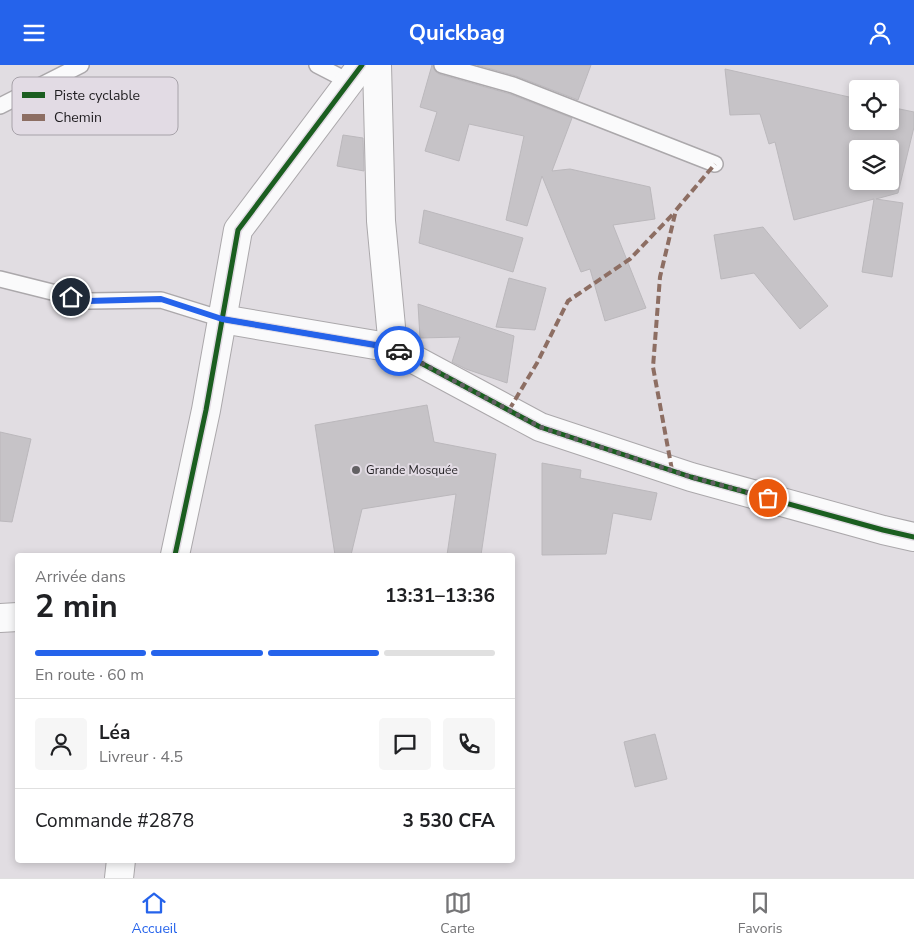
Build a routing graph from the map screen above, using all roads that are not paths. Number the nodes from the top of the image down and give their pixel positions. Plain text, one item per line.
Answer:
1 (82, 65) edge
2 (317, 65) edge
3 (377, 65) edge
4 (442, 65) edge
5 (356, 74) edge
6 (58, 77) edge
7 (12, 100) edge
8 (0, 106) edge
9 (715, 164) dead end
10 (0, 279) edge
11 (222, 319) junction
12 (393, 348) junction
13 (914, 537) edge
14 (175, 553) edge
15 (15, 617) edge
16 (0, 618) edge
17 (121, 863) edge
18 (119, 878) edge

1 - 6 lane
2 - 5 lane
3 - 12 street
4 - 9 lane
5 - 11 street
7 - 8 lane
10 - 11 lane
11 - 12 street
11 - 14 street
12 - 13 street
15 - 16 street
17 - 18 street

